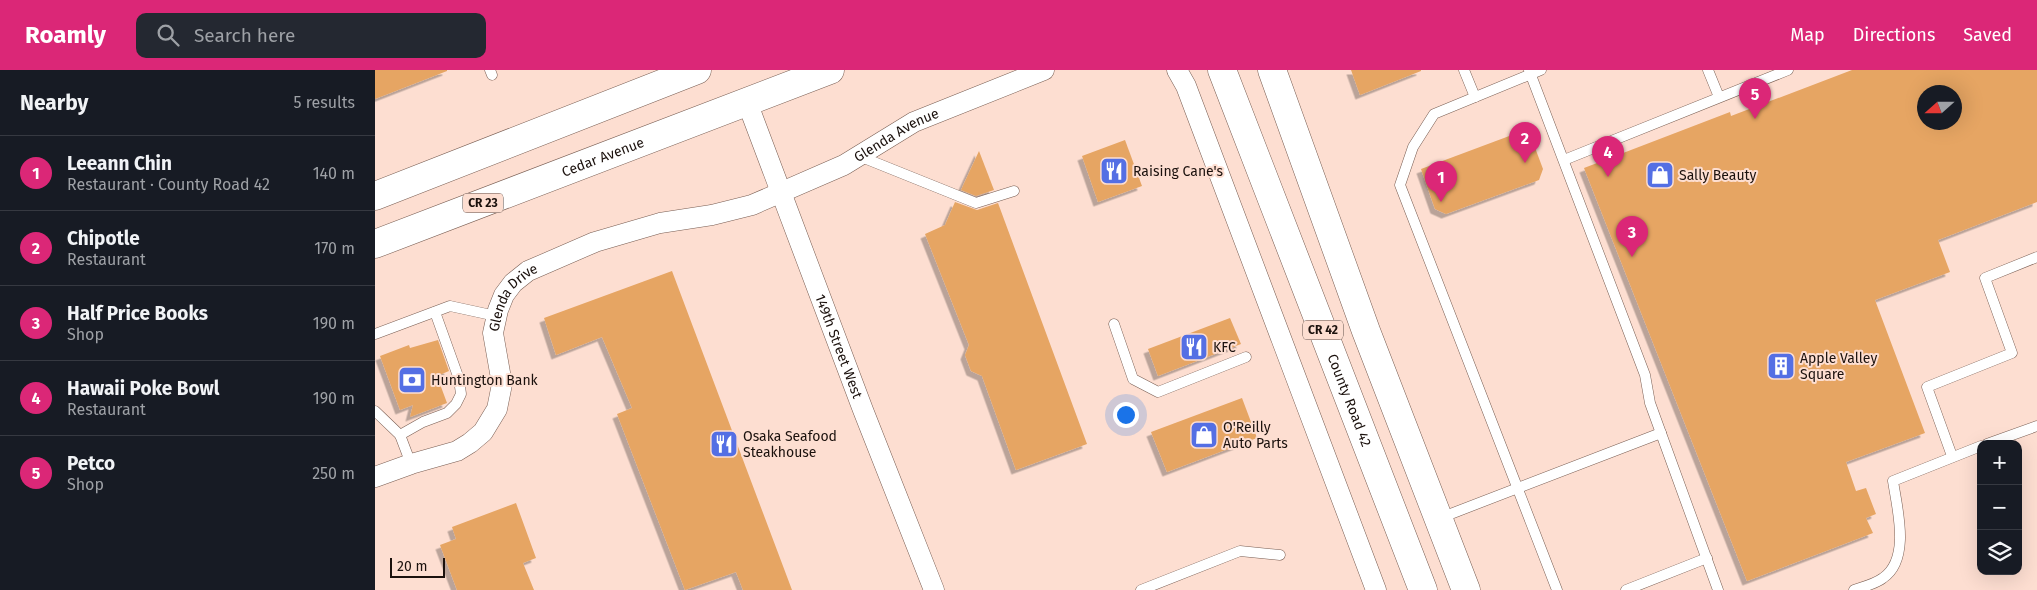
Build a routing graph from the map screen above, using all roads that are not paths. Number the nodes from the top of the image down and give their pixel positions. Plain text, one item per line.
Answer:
1 (697, 70) edge
2 (830, 70) edge
3 (1044, 70) edge
4 (1177, 70) edge
5 (1223, 70) edge
6 (1272, 70) edge
7 (1465, 70) edge
8 (1541, 70) edge
9 (1708, 70) edge
10 (1788, 70) edge
11 (1530, 72) edge
12 (1475, 97) junction
13 (1719, 97) junction
14 (747, 102) junction
15 (859, 156) junction
16 (1564, 160) junction
17 (1014, 191) dead end
18 (782, 193) junction
19 (375, 196) edge
20 (752, 205) joint
21 (375, 244) edge
22 (2037, 257) edge
23 (435, 312) junction
24 (496, 316) junction
25 (1114, 324) dead end
26 (375, 334) edge
27 (1246, 357) dead end
28 (375, 411) edge
29 (2037, 426) edge
30 (1661, 433) junction
31 (400, 436) junction
32 (1998, 440) edge
33 (1977, 447) edge
34 (1952, 456) junction
35 (411, 464) junction
36 (375, 477) edge
37 (1519, 488) junction
38 (1439, 519) junction
39 (1280, 555) dead end
40 (1707, 558) junction
41 (934, 590) edge
42 (1141, 590) edge
43 (1376, 590) edge
44 (1423, 590) edge
45 (1466, 590) edge
46 (1557, 590) edge
47 (1626, 590) edge
48 (1718, 590) edge
49 (1854, 590) edge

1 - 19 highway
2 - 14 highway, Cedar Avenue / CR 23
3 - 15 street, Glenda Avenue
4 - 43 street
5 - 44 highway, County Road 42 / CR 42
6 - 38 highway, CR 42
7 - 12 lane
8 - 11 lane
9 - 13 lane
10 - 13 lane
11 - 12 lane
11 - 16 lane
12 - 37 lane
13 - 16 lane
14 - 18 street, 149th Street West
14 - 21 highway, Cedar Avenue / CR 23
15 - 17 lane
15 - 18 street, Glenda Avenue
16 - 30 lane
18 - 20 street, Glenda Avenue
18 - 41 street, 149th Street West
20 - 24 street, Glenda Drive
22 - 34 lane
23 - 24 lane
23 - 26 lane
23 - 31 lane
24 - 35 street, Glenda Drive
25 - 27 lane
28 - 31 lane
29 - 32 lane
30 - 37 lane
30 - 40 lane
31 - 35 lane
33 - 34 lane
34 - 49 lane
35 - 36 street, Glenda Drive
37 - 38 lane
37 - 46 lane
38 - 45 highway, CR 42
39 - 42 lane
40 - 47 lane
40 - 48 lane

